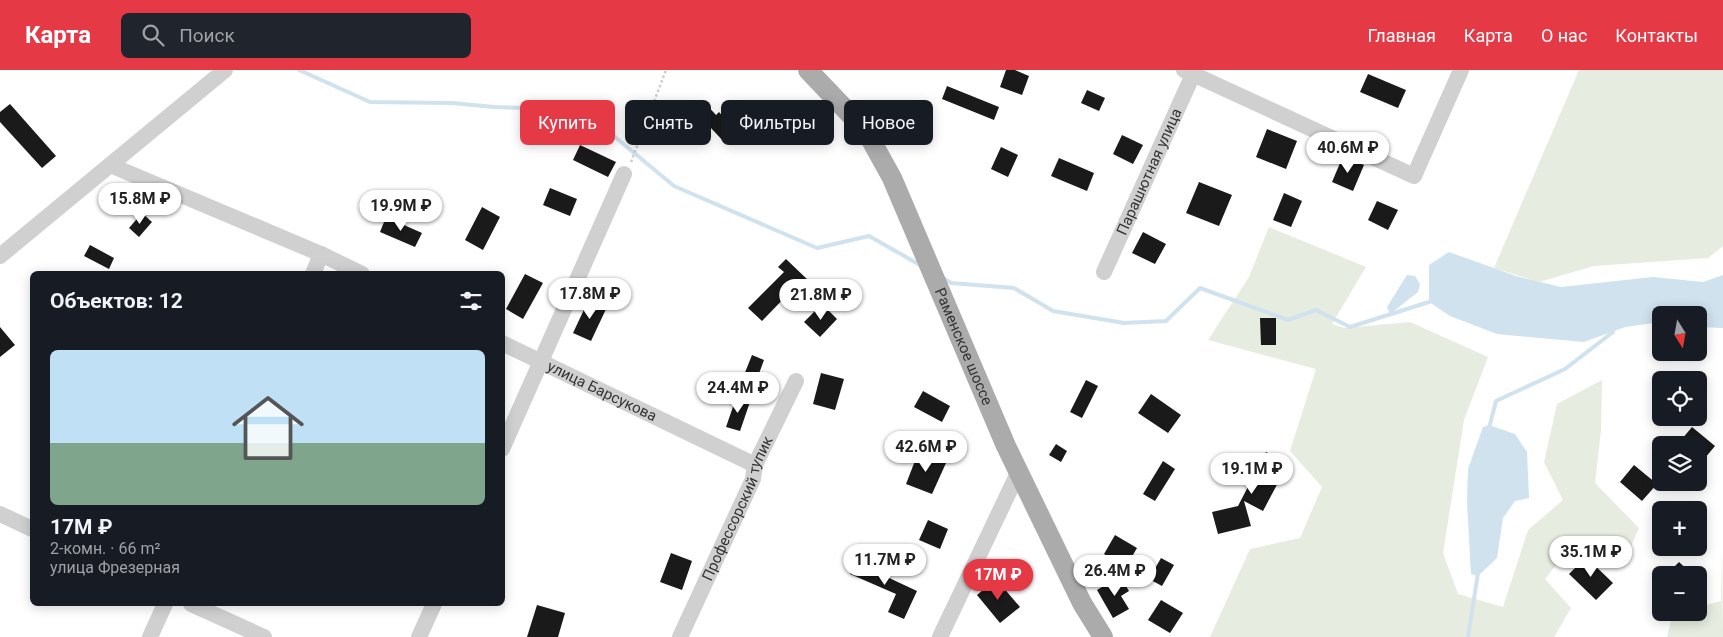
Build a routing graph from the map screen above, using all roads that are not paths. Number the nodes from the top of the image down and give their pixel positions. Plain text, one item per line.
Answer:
1 (225, 70) edge
2 (808, 70) edge
3 (1461, 70) edge
4 (1191, 71) edge
5 (110, 165) junction
6 (624, 174) road end
7 (321, 254) junction
8 (0, 256) edge
9 (313, 271) edge
10 (356, 271) edge
11 (1104, 272) dead end
12 (505, 344) edge
13 (541, 362) junction
14 (796, 381) dead end
15 (505, 442) edge
16 (755, 465) junction
17 (1019, 471) junction
18 (0, 514) edge
19 (30, 529) edge
20 (1092, 564) dead end
21 (1072, 583) junction
22 (164, 606) edge
23 (195, 606) edge
24 (433, 606) edge
25 (150, 637) edge
26 (264, 637) edge
27 (419, 637) edge
28 (680, 637) edge
29 (940, 637) edge
30 (1103, 637) edge

1 - 5 street
2 - 17 main road, Раменское шоссе
3 - 4 street
4 - 11 street, Парашютная улица
5 - 7 street
5 - 8 street
6 - 13 street
7 - 9 street
7 - 10 street
12 - 13 street, улица Барсукова
13 - 15 street
13 - 16 street, улица Барсукова
14 - 16 street, Профессорский тупик
16 - 28 street, Профессорский тупик
17 - 21 main road, Раменское шоссе
17 - 29 street
18 - 19 street
20 - 21 street
21 - 30 main road, Раменское шоссе
22 - 25 street
23 - 26 street
24 - 27 street

